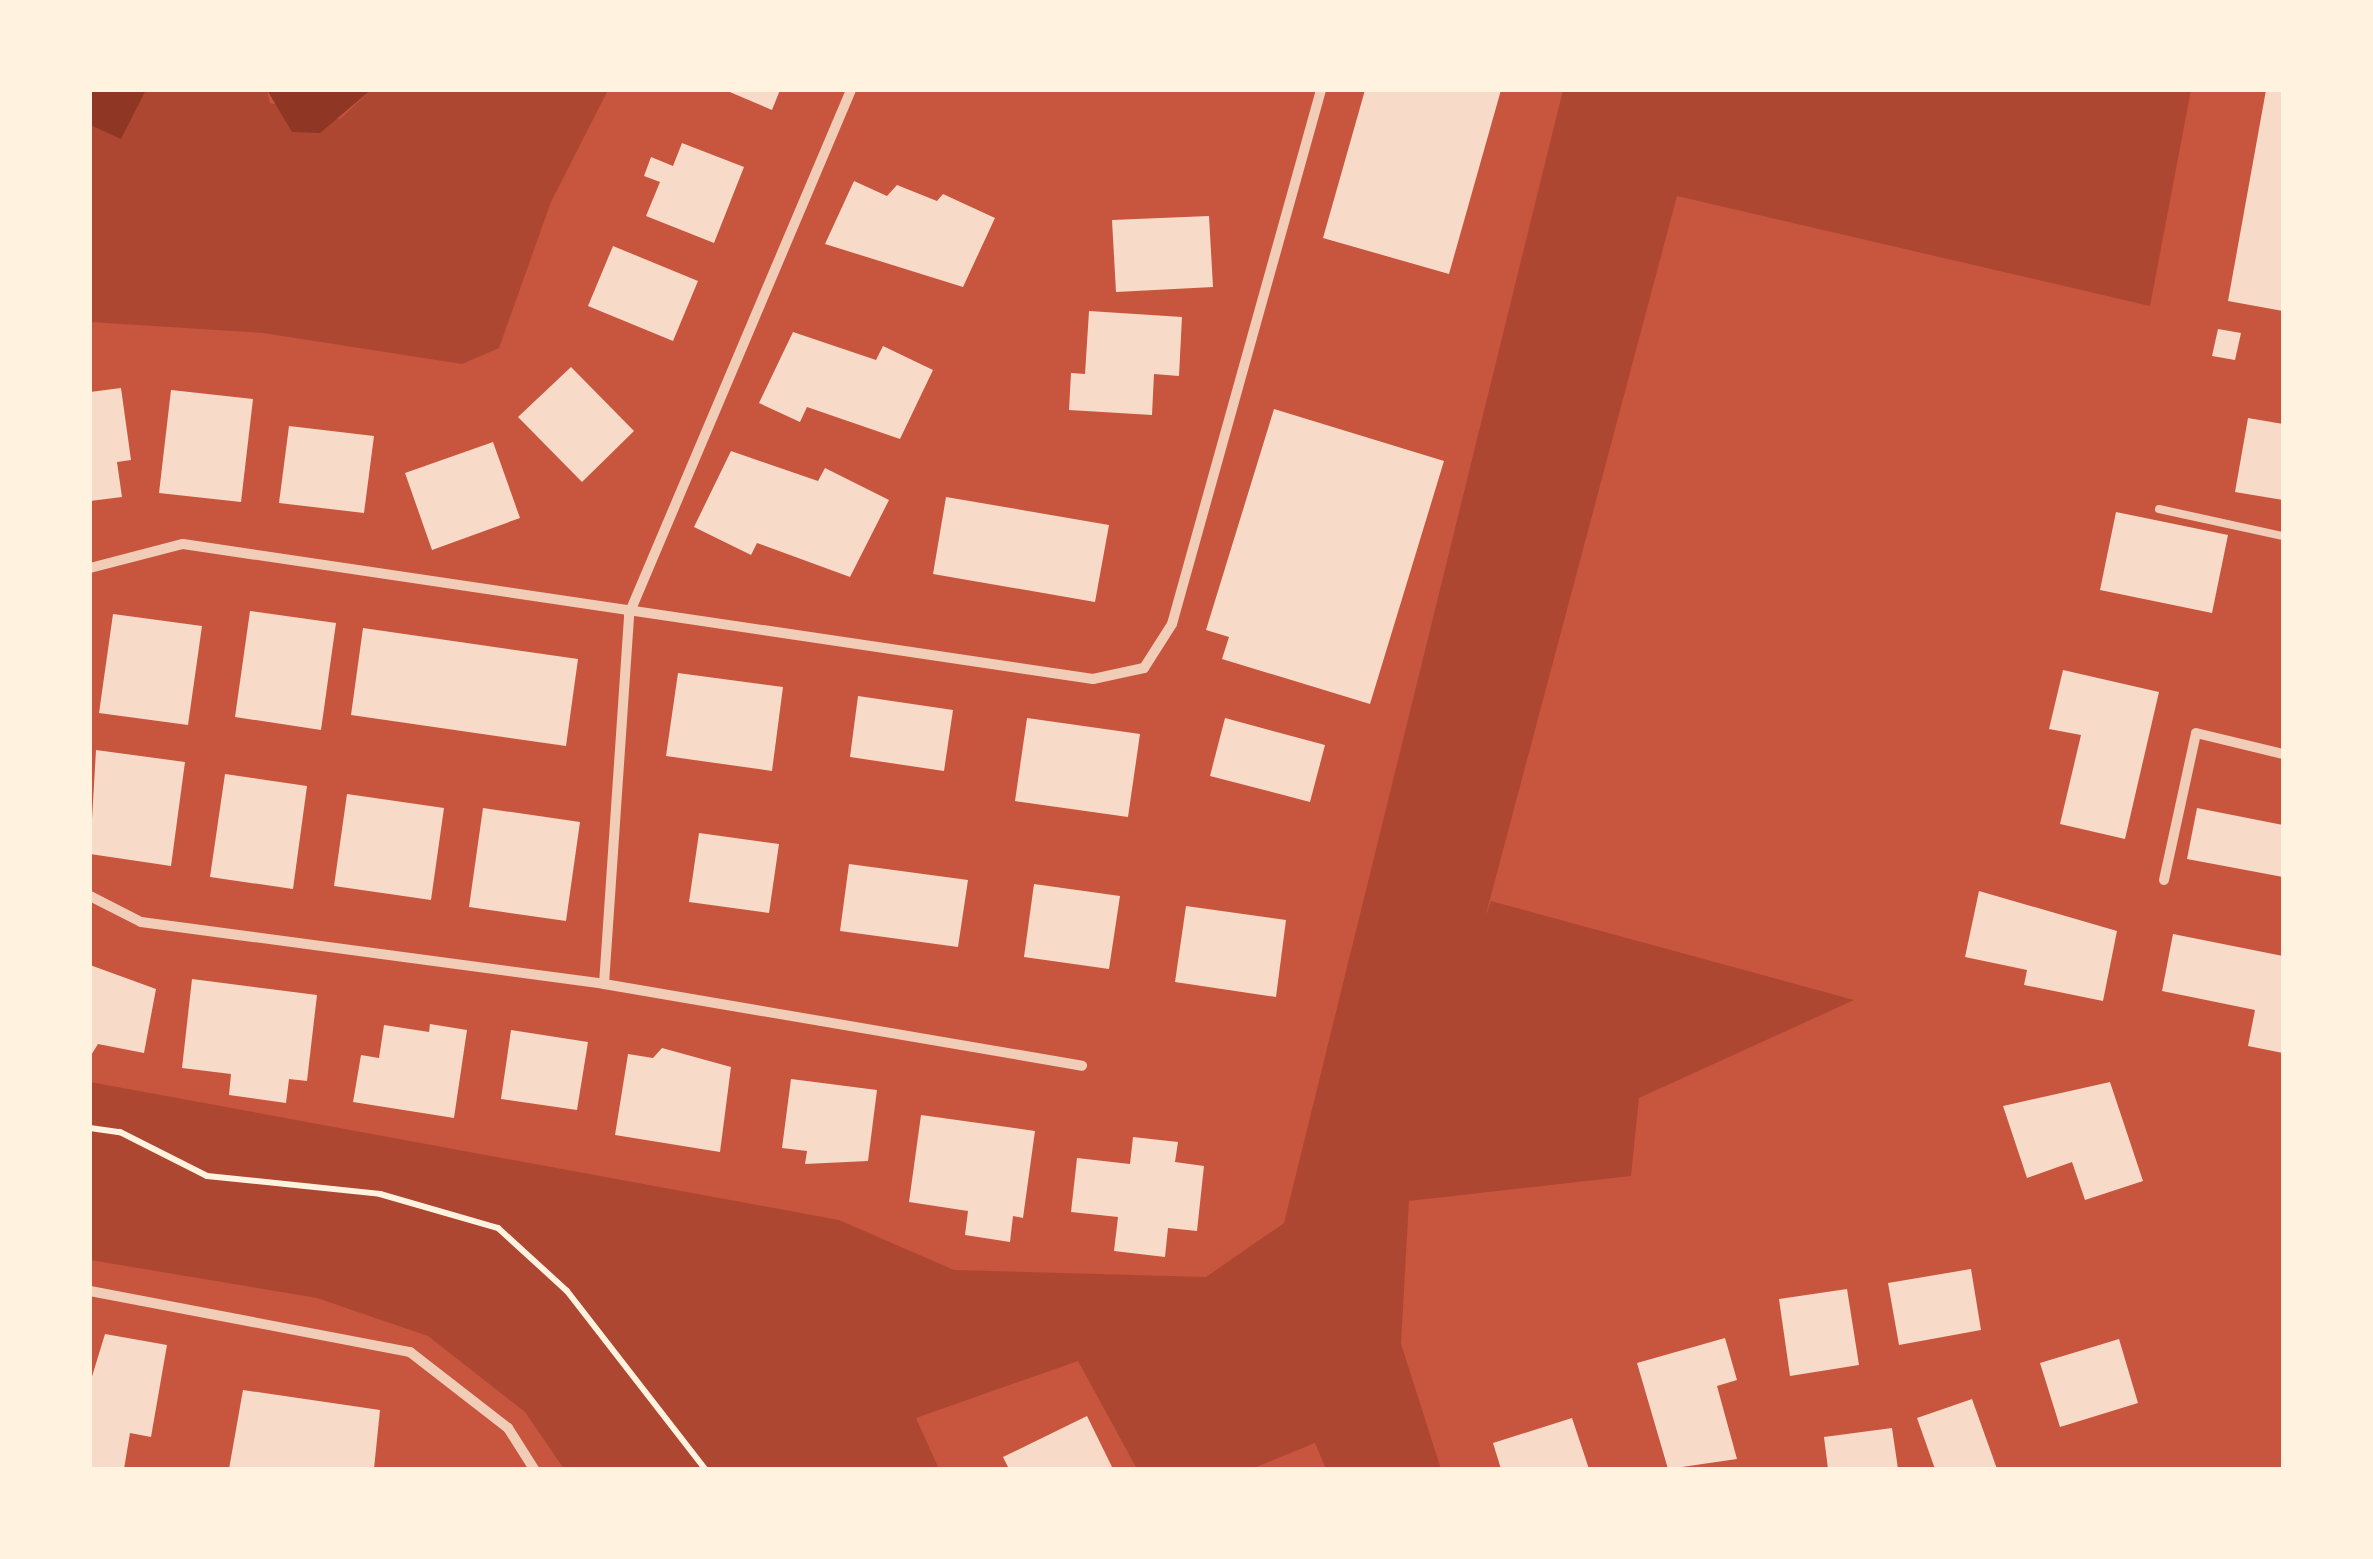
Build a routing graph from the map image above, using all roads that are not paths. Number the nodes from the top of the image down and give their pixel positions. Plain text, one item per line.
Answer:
1 (850, 90) edge
2 (1322, 90) edge
3 (2159, 509) dead end
4 (2283, 536) edge
5 (90, 568) edge
6 (629, 614) junction
7 (2283, 754) edge
8 (2164, 880) dead end
9 (90, 896) edge
10 (604, 984) junction
11 (1082, 1066) dead end
12 (90, 1292) edge
13 (534, 1469) edge

1 - 6 street
2 - 6 street
3 - 4 lane
5 - 6 street
6 - 10 street
7 - 8 street
9 - 10 street
10 - 11 street
12 - 13 street

